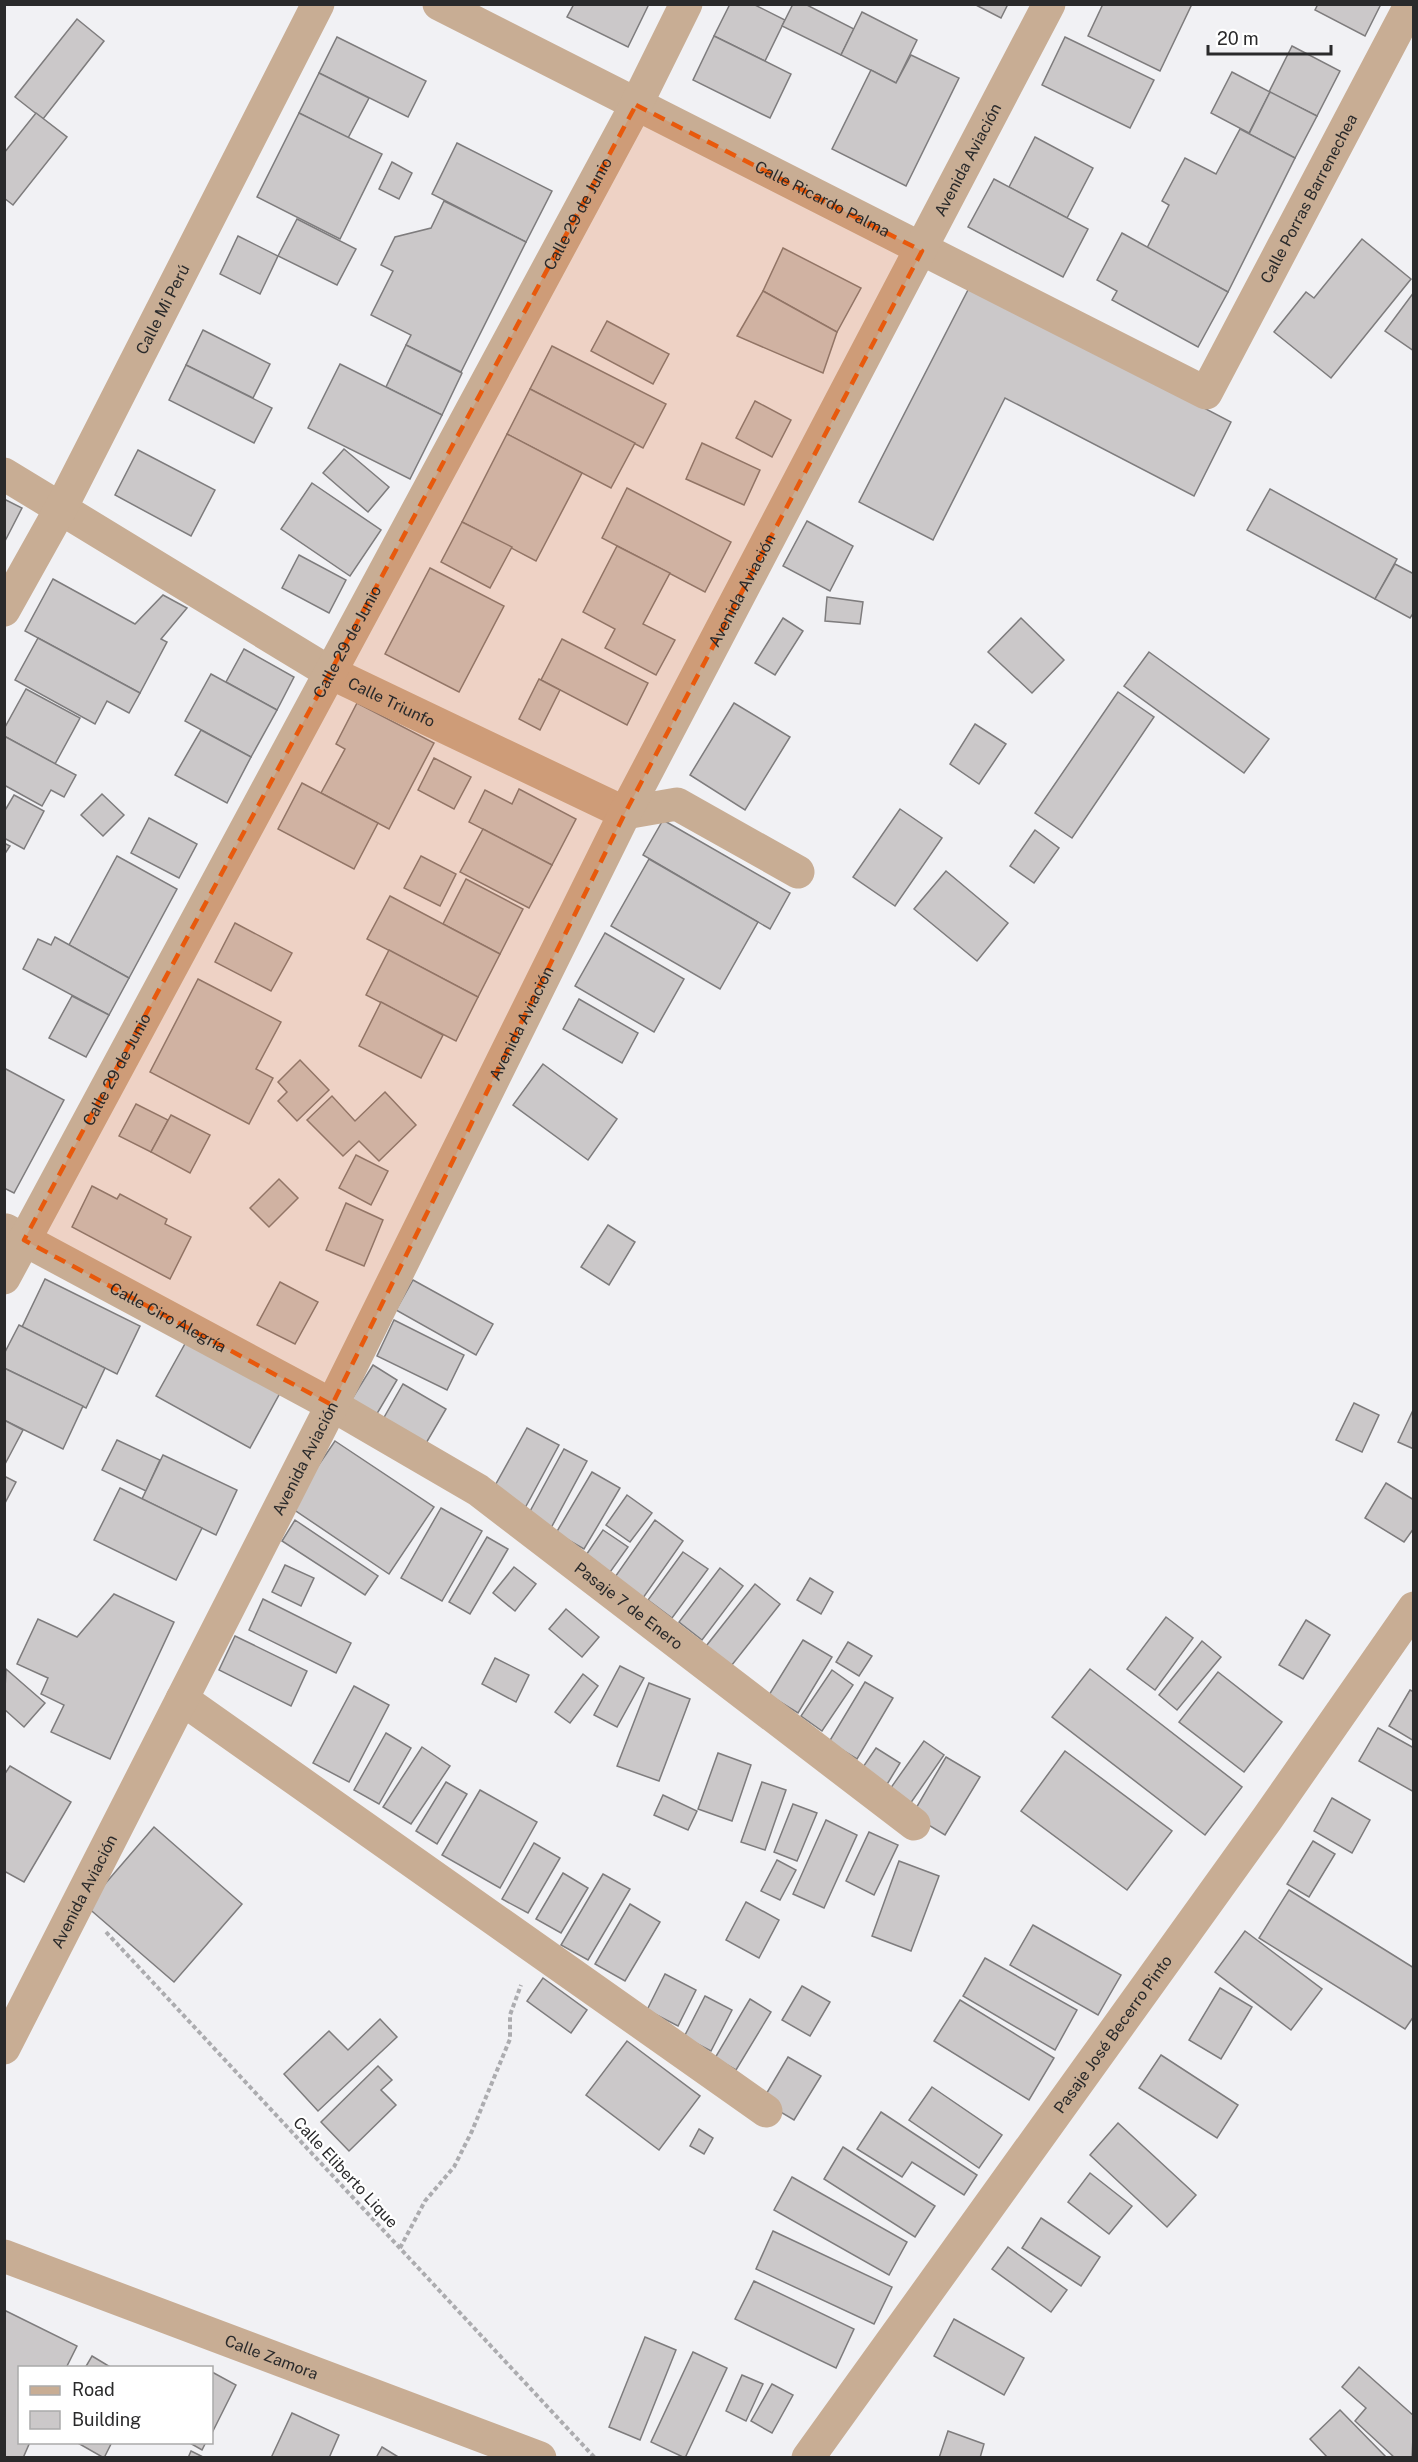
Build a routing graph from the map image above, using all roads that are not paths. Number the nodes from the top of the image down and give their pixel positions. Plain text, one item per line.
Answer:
1 (318, 4) edge
2 (439, 4) edge
3 (686, 4) edge
4 (1049, 4) edge
5 (1411, 4) edge
6 (636, 105) junction
7 (922, 251) junction
8 (1206, 393) joint
9 (4, 474) edge
10 (61, 508) junction
11 (4, 610) edge
12 (329, 672) junction
13 (625, 813) junction
14 (798, 872) dead end
15 (14, 1235) edge
16 (4, 1278) edge
17 (332, 1405) junction
18 (1413, 1608) edge
19 (182, 1700) junction
20 (914, 1824) dead end
21 (4, 2048) edge
22 (766, 2111) dead end
23 (4, 2256) edge
24 (540, 2457) edge
25 (808, 2457) edge

1 - 10 street, Calle Mi Perú
2 - 6 street, Calle Ricardo Palma
3 - 6 street, Calle 29 de Junio
4 - 7 street, Avenida Aviación
5 - 8 street, Calle Porras Barrenechea
6 - 7 street, Calle Ricardo Palma
6 - 12 street, Calle 29 de Junio
7 - 8 street, Calle Ricardo Palma
7 - 13 street, Avenida Aviación
9 - 10 street, Calle Triunfo
10 - 11 street, Calle Mi Perú
10 - 12 street, Calle Triunfo
12 - 13 street, Calle Triunfo
12 - 15 street, Calle 29 de Junio
13 - 14 street
13 - 17 street, Avenida Aviación
15 - 16 street, Calle 29 de Junio
15 - 17 street, Calle Ciro Alegría
17 - 19 street, Avenida Aviación
17 - 20 street, Pasaje 7 de Enero
18 - 25 street, Pasaje José Becerro Pinto
19 - 21 street, Avenida Aviación
19 - 22 street
23 - 24 street, Calle Zamora

